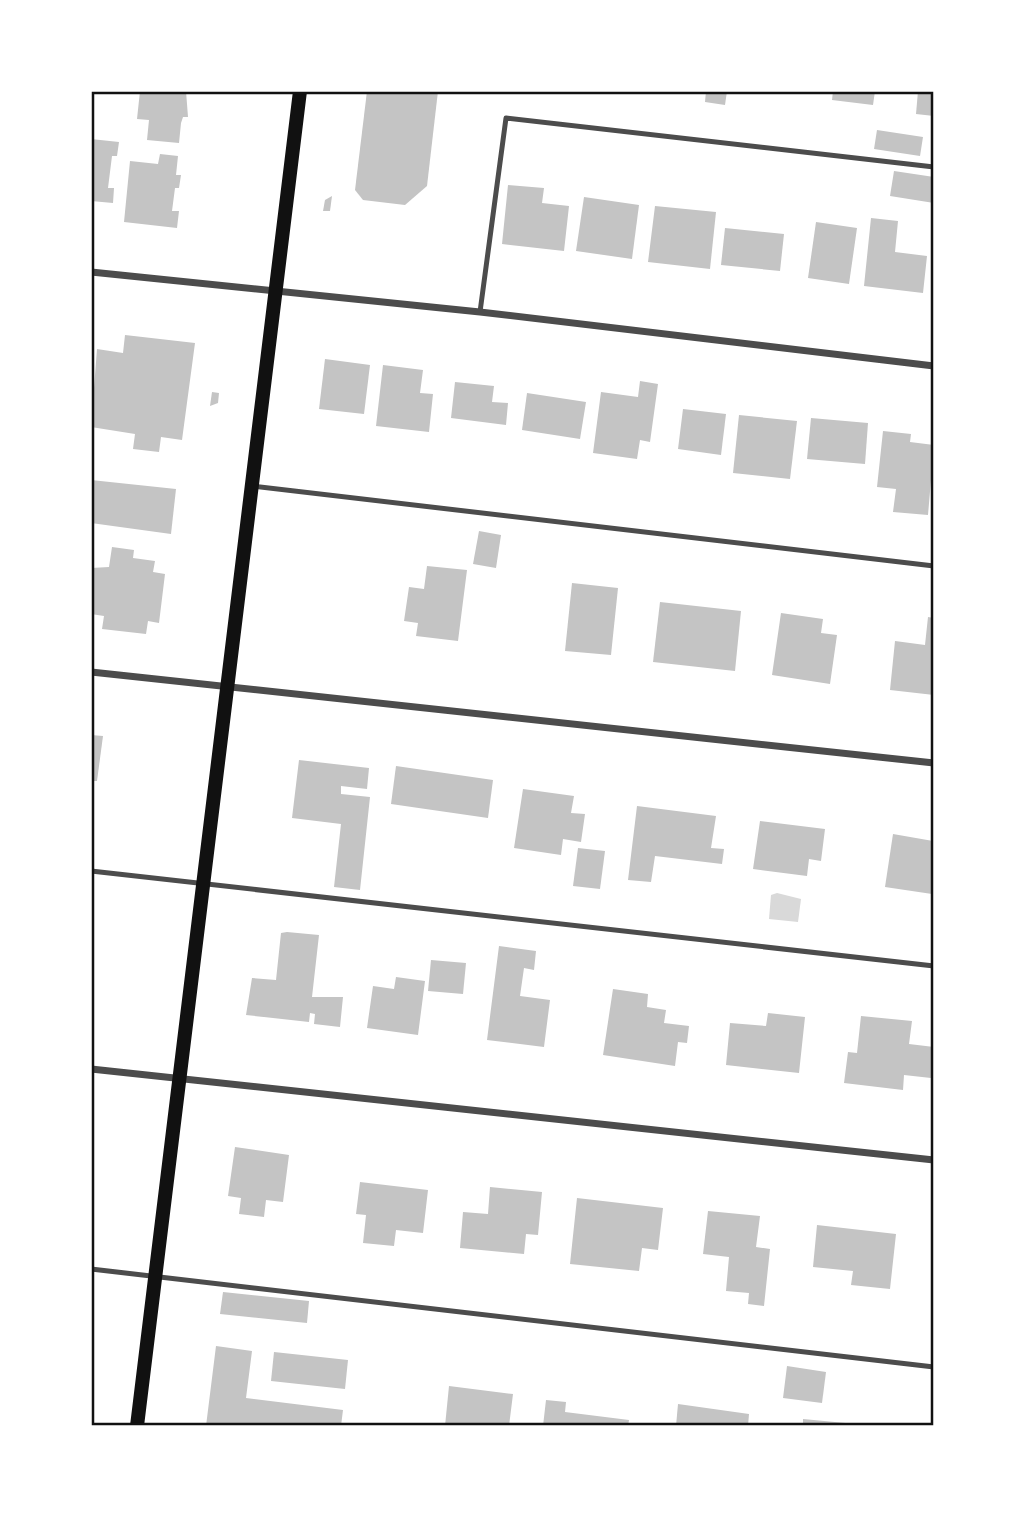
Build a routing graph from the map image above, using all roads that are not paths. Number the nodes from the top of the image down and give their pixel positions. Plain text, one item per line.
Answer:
1 (300, 91) edge
2 (934, 167) edge
3 (91, 272) edge
4 (276, 291) junction
5 (480, 313) junction
6 (934, 366) edge
7 (252, 486) junction
8 (934, 566) edge
9 (91, 672) edge
10 (228, 686) junction
11 (934, 764) edge
12 (91, 871) edge
13 (204, 883) junction
14 (934, 967) edge
15 (91, 1069) edge
16 (180, 1077) junction
17 (934, 1160) edge
18 (91, 1269) edge
19 (155, 1276) junction
20 (934, 1367) edge
21 (137, 1426) edge

1 - 4 main road
2 - 5 lane
3 - 4 street
4 - 5 street
4 - 7 main road
5 - 6 street
7 - 8 lane
7 - 10 main road
9 - 10 street
10 - 11 street
10 - 13 main road
12 - 13 lane
13 - 14 lane
13 - 16 main road
15 - 16 street
16 - 17 street
16 - 19 main road
18 - 19 lane
19 - 20 lane
19 - 21 main road

